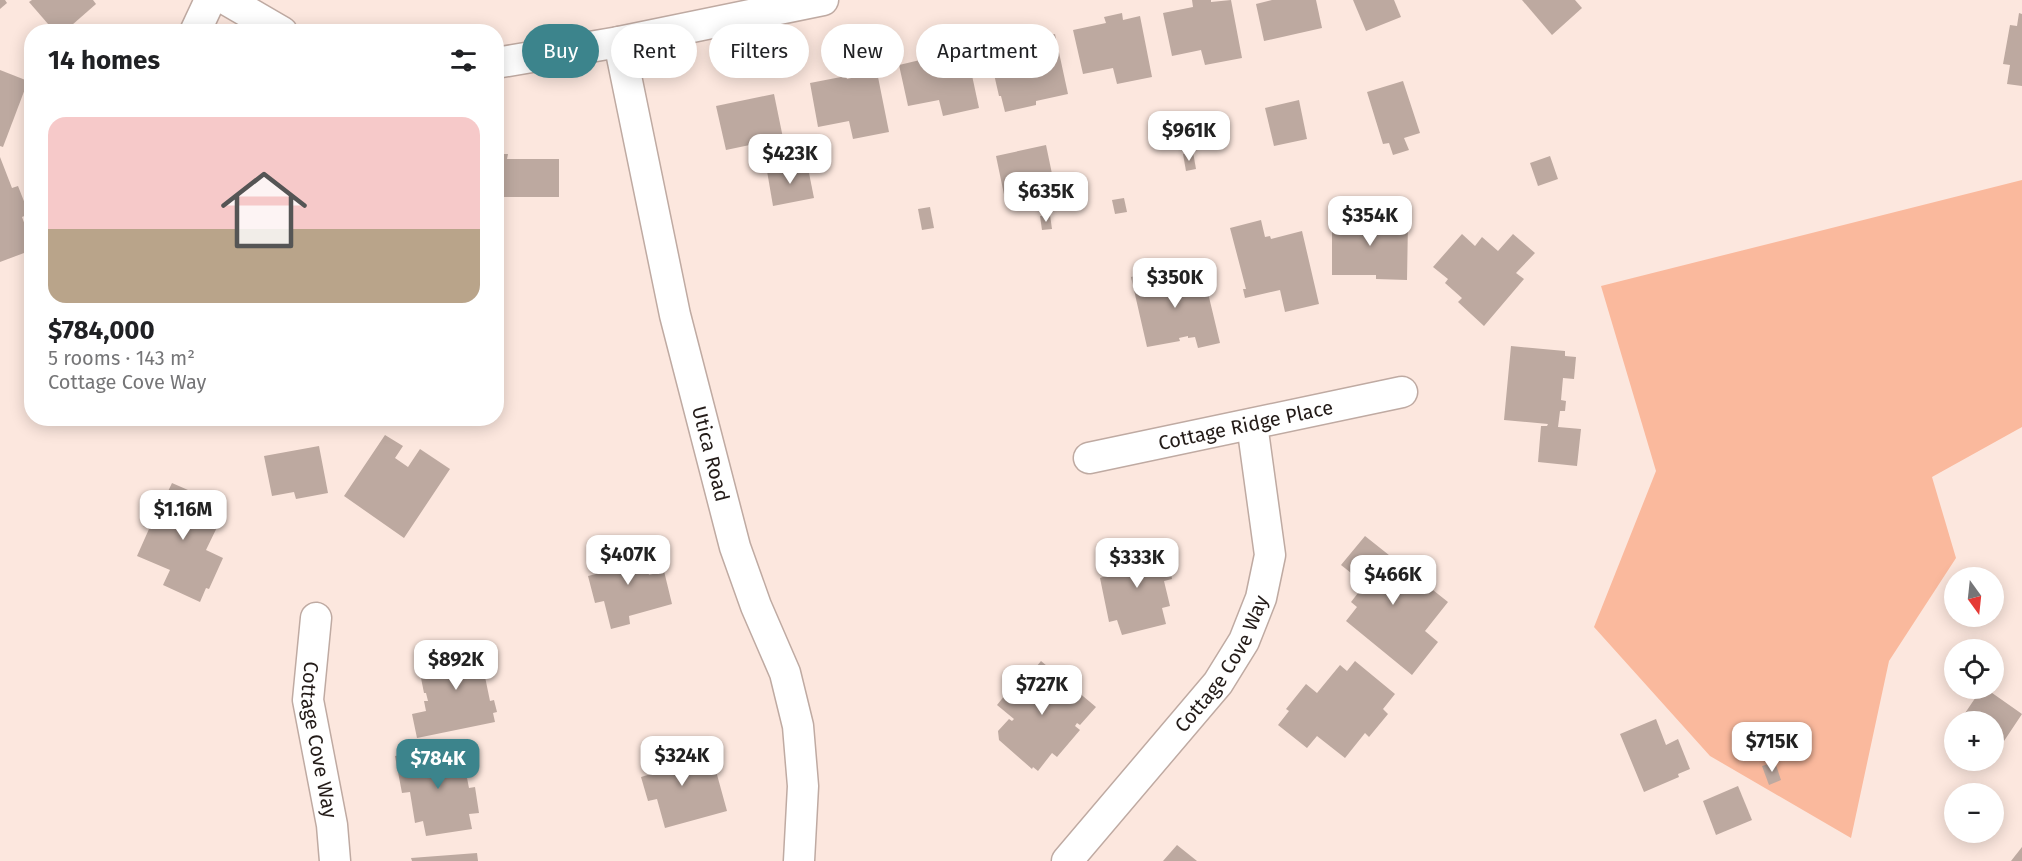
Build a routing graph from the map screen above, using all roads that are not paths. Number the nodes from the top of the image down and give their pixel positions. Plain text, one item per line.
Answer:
1 (210, 0) edge
2 (227, 0) edge
3 (823, 0) edge
4 (199, 24) edge
5 (268, 24) edge
6 (697, 26) edge
7 (611, 43) edge
8 (504, 62) edge
9 (626, 78) edge
10 (1402, 392) dead end
11 (1252, 424) junction
12 (1089, 458) dead end
13 (316, 618) dead end
14 (335, 861) edge
15 (799, 861) edge
16 (1067, 861) edge

1 - 4 street
2 - 5 street
3 - 6 street
7 - 8 street
9 - 15 street, Utica Road
10 - 11 street, Cottage Ridge Place
11 - 12 street, Cottage Ridge Place
11 - 16 street, Cottage Cove Way
13 - 14 street, Cottage Cove Way

